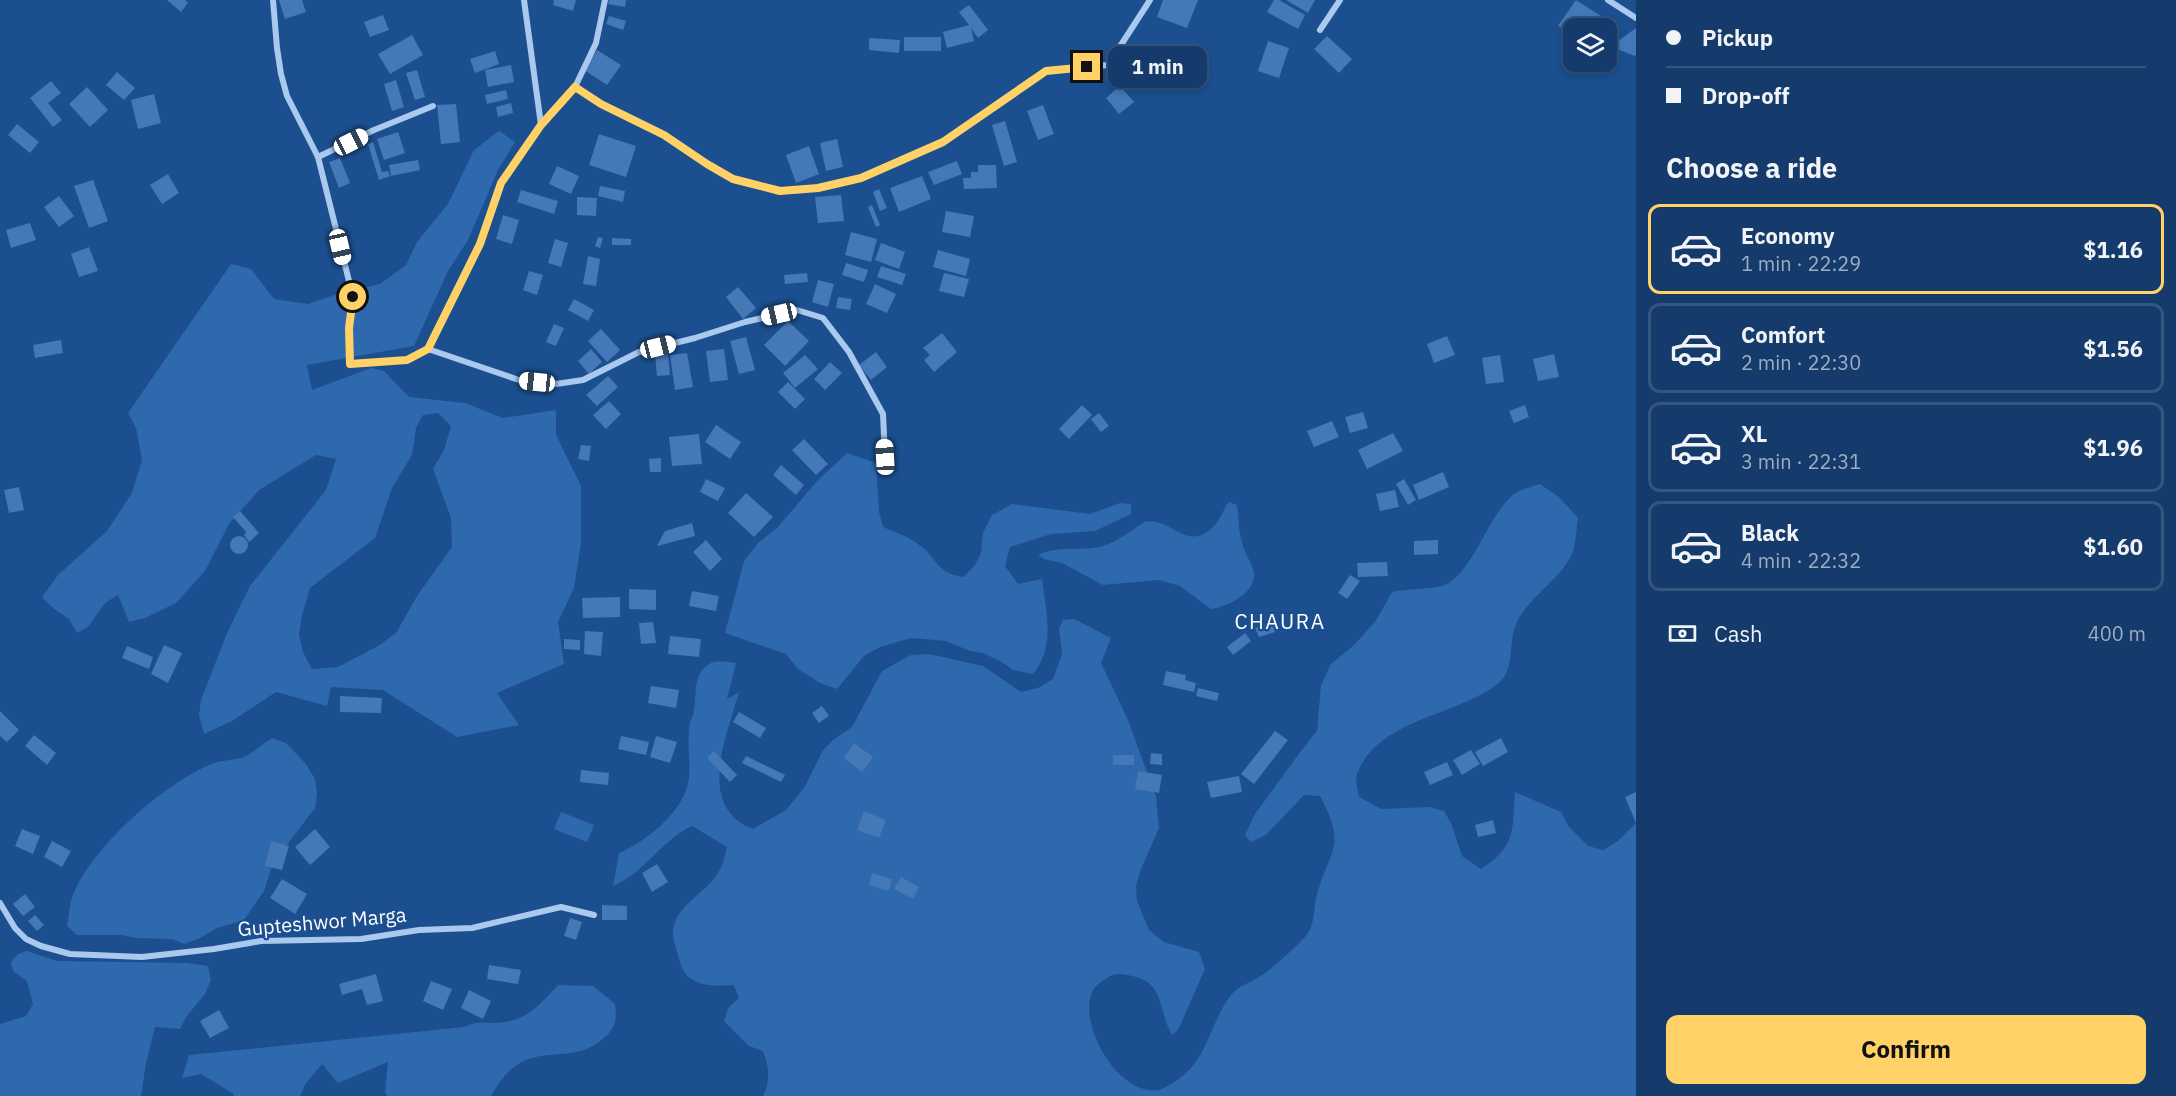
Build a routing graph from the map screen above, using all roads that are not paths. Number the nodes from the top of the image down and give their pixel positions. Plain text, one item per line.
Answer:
1 (273, 0) edge
2 (524, 0) edge
3 (606, 0) edge
4 (1150, 0) edge
5 (1340, 0) edge
6 (1608, 0) edge
7 (1636, 18) edge
8 (1320, 30) dead end
9 (575, 87) junction
10 (433, 106) dead end
11 (541, 125) junction
12 (318, 157) junction
13 (428, 349) junction
14 (885, 457) dead end
15 (0, 903) edge
16 (594, 915) dead end

1 - 12 street
2 - 11 street
3 - 9 street
4 - 9 street
5 - 8 street
6 - 7 street
9 - 11 street
10 - 12 street
11 - 13 street
12 - 13 street
13 - 14 street
15 - 16 street, Gupteshwor Marga

